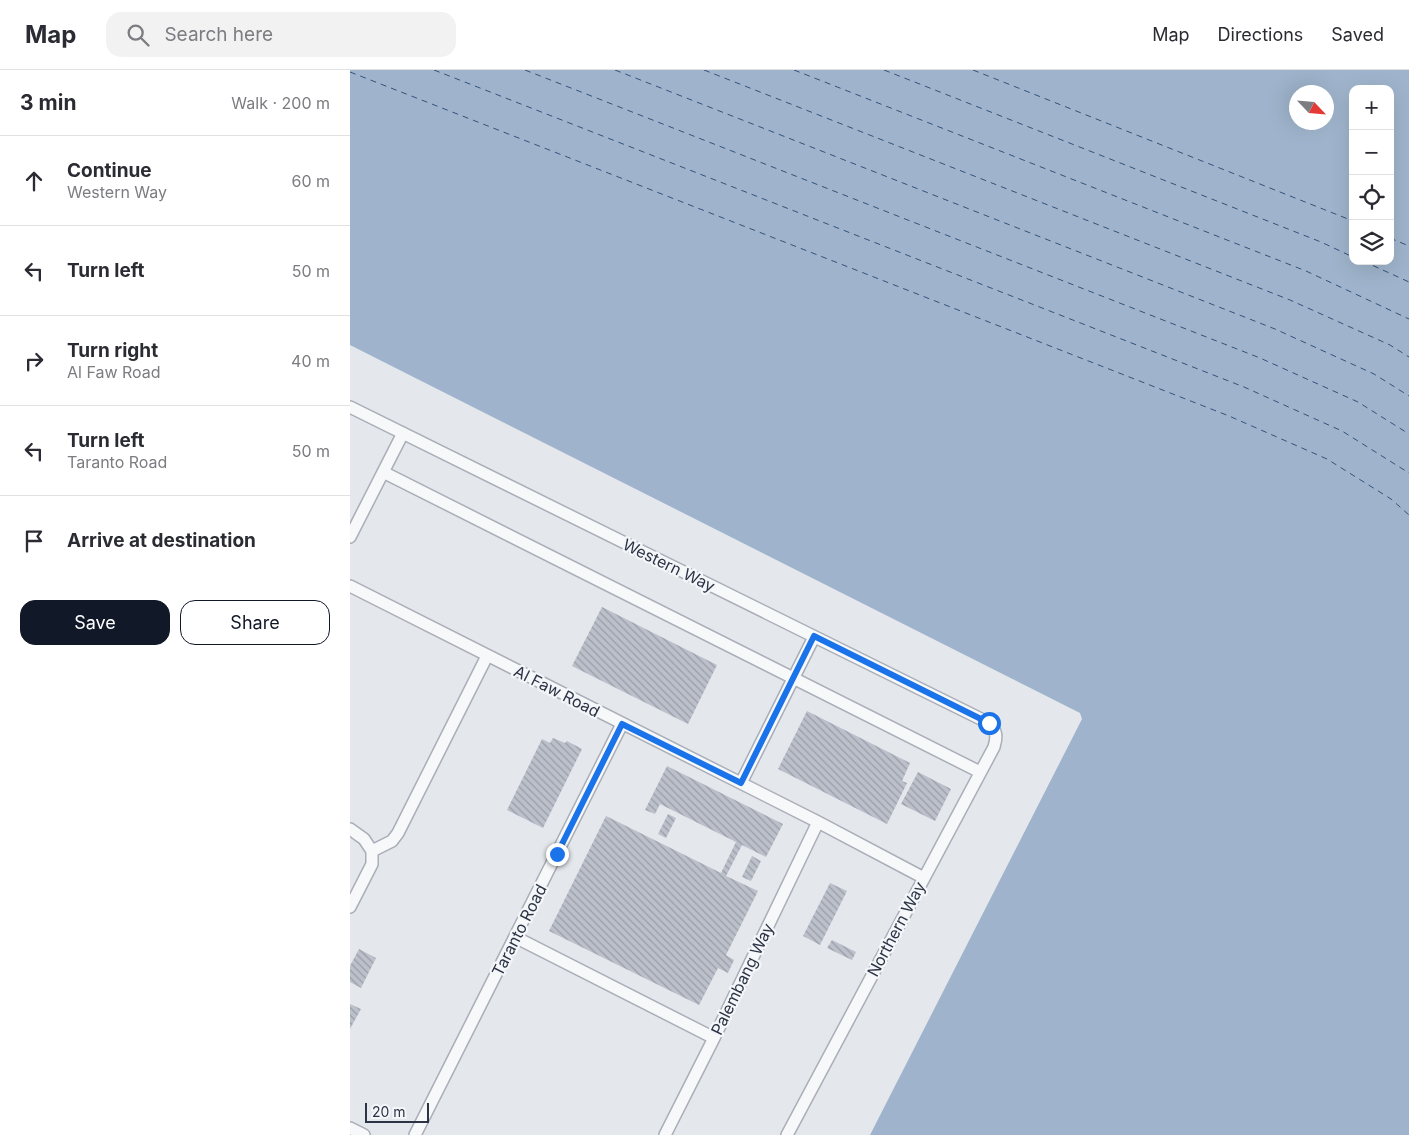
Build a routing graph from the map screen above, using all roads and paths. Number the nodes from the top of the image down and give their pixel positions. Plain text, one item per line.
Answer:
1 (350, 407) edge
2 (403, 433) junction
3 (383, 472) junction
4 (350, 536) edge
5 (350, 586) edge
6 (814, 636) junction
7 (487, 656) junction
8 (794, 678) junction
9 (989, 723) joint
10 (622, 724) junction
11 (980, 772) junction
12 (741, 783) junction
13 (818, 822) junction
14 (350, 829) edge
15 (372, 852) junction
16 (924, 878) junction
17 (350, 907) edge
18 (516, 937) junction
19 (714, 1038) junction
20 (350, 1128) edge
21 (364, 1135) edge
22 (415, 1135) edge
23 (665, 1135) edge
24 (787, 1135) edge

1 - 2 lane, Western Way
2 - 3 lane
2 - 6 lane, Western Way
3 - 4 lane
3 - 8 lane
5 - 7 lane, Al Faw Road
6 - 8 lane
6 - 9 lane, Western Way
7 - 10 lane, Al Faw Road
7 - 15 lane
8 - 11 lane
8 - 12 lane
9 - 11 lane, Northern Way
10 - 12 lane, Al Faw Road
10 - 18 lane, Taranto Road
11 - 16 lane, Northern Way
12 - 13 lane, Al Faw Road
13 - 16 lane, Al Faw Road
13 - 19 lane, Palembang Way
14 - 15 lane
15 - 17 lane
16 - 24 lane, Northern Way
18 - 19 lane
18 - 22 lane, Taranto Road
19 - 23 lane, Palembang Way
20 - 21 lane

